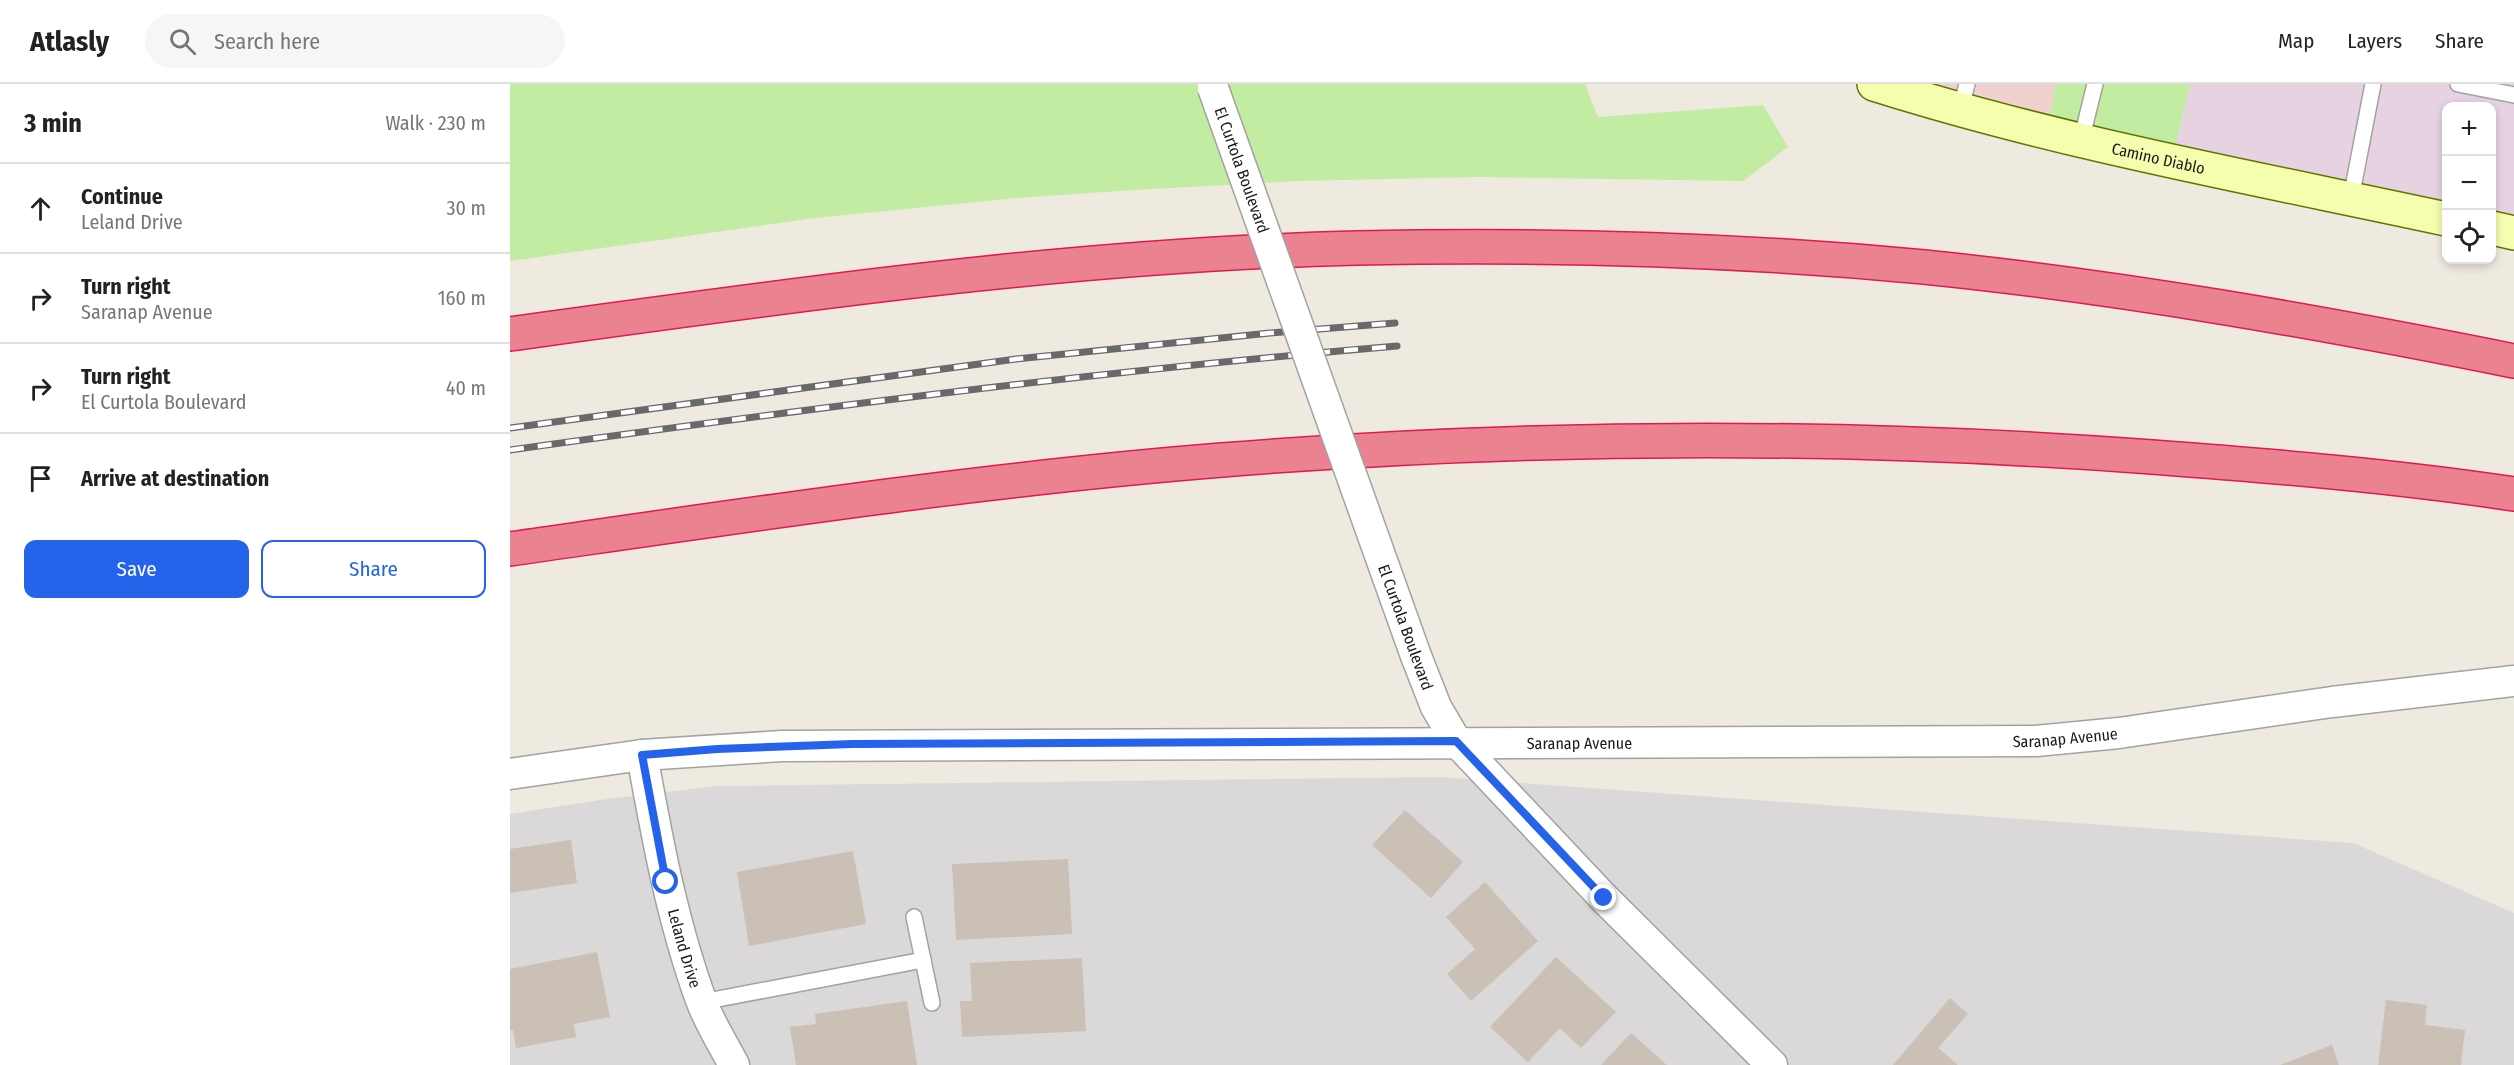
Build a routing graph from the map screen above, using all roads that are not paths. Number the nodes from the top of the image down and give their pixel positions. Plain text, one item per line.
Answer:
1 (1874, 84) edge
2 (2095, 84) edge
3 (2373, 84) edge
4 (2458, 84) edge
5 (1212, 86) edge
6 (2514, 95) edge
7 (1963, 98) edge
8 (2081, 141) junction
9 (2351, 198) junction
10 (2442, 218) edge
11 (2496, 229) edge
12 (2514, 233) edge
13 (510, 334) edge
14 (2514, 361) edge
15 (2514, 494) edge
16 (510, 549) edge
17 (2514, 681) edge
18 (1456, 741) junction
19 (642, 755) junction
20 (510, 774) edge
21 (914, 917) dead end
22 (923, 960) junction
23 (702, 1002) junction
24 (932, 1003) dead end
25 (734, 1065) edge
26 (1772, 1065) edge

1 - 7 street, Camino Diablo
2 - 8 lane
3 - 9 lane
4 - 6 lane
5 - 18 street, El Curtola Boulevard, bridge
7 - 8 street, Camino Diablo
8 - 9 street, Camino Diablo
9 - 10 street, Camino Diablo
11 - 12 street
13 - 14 highway
15 - 16 highway
17 - 18 street, Saranap Avenue
18 - 19 street, Saranap Avenue
18 - 26 street, El Curtola Boulevard
19 - 20 street, Saranap Avenue
19 - 23 street, Leland Drive
21 - 22 lane
22 - 23 lane
22 - 24 lane
23 - 25 street, Leland Drive

